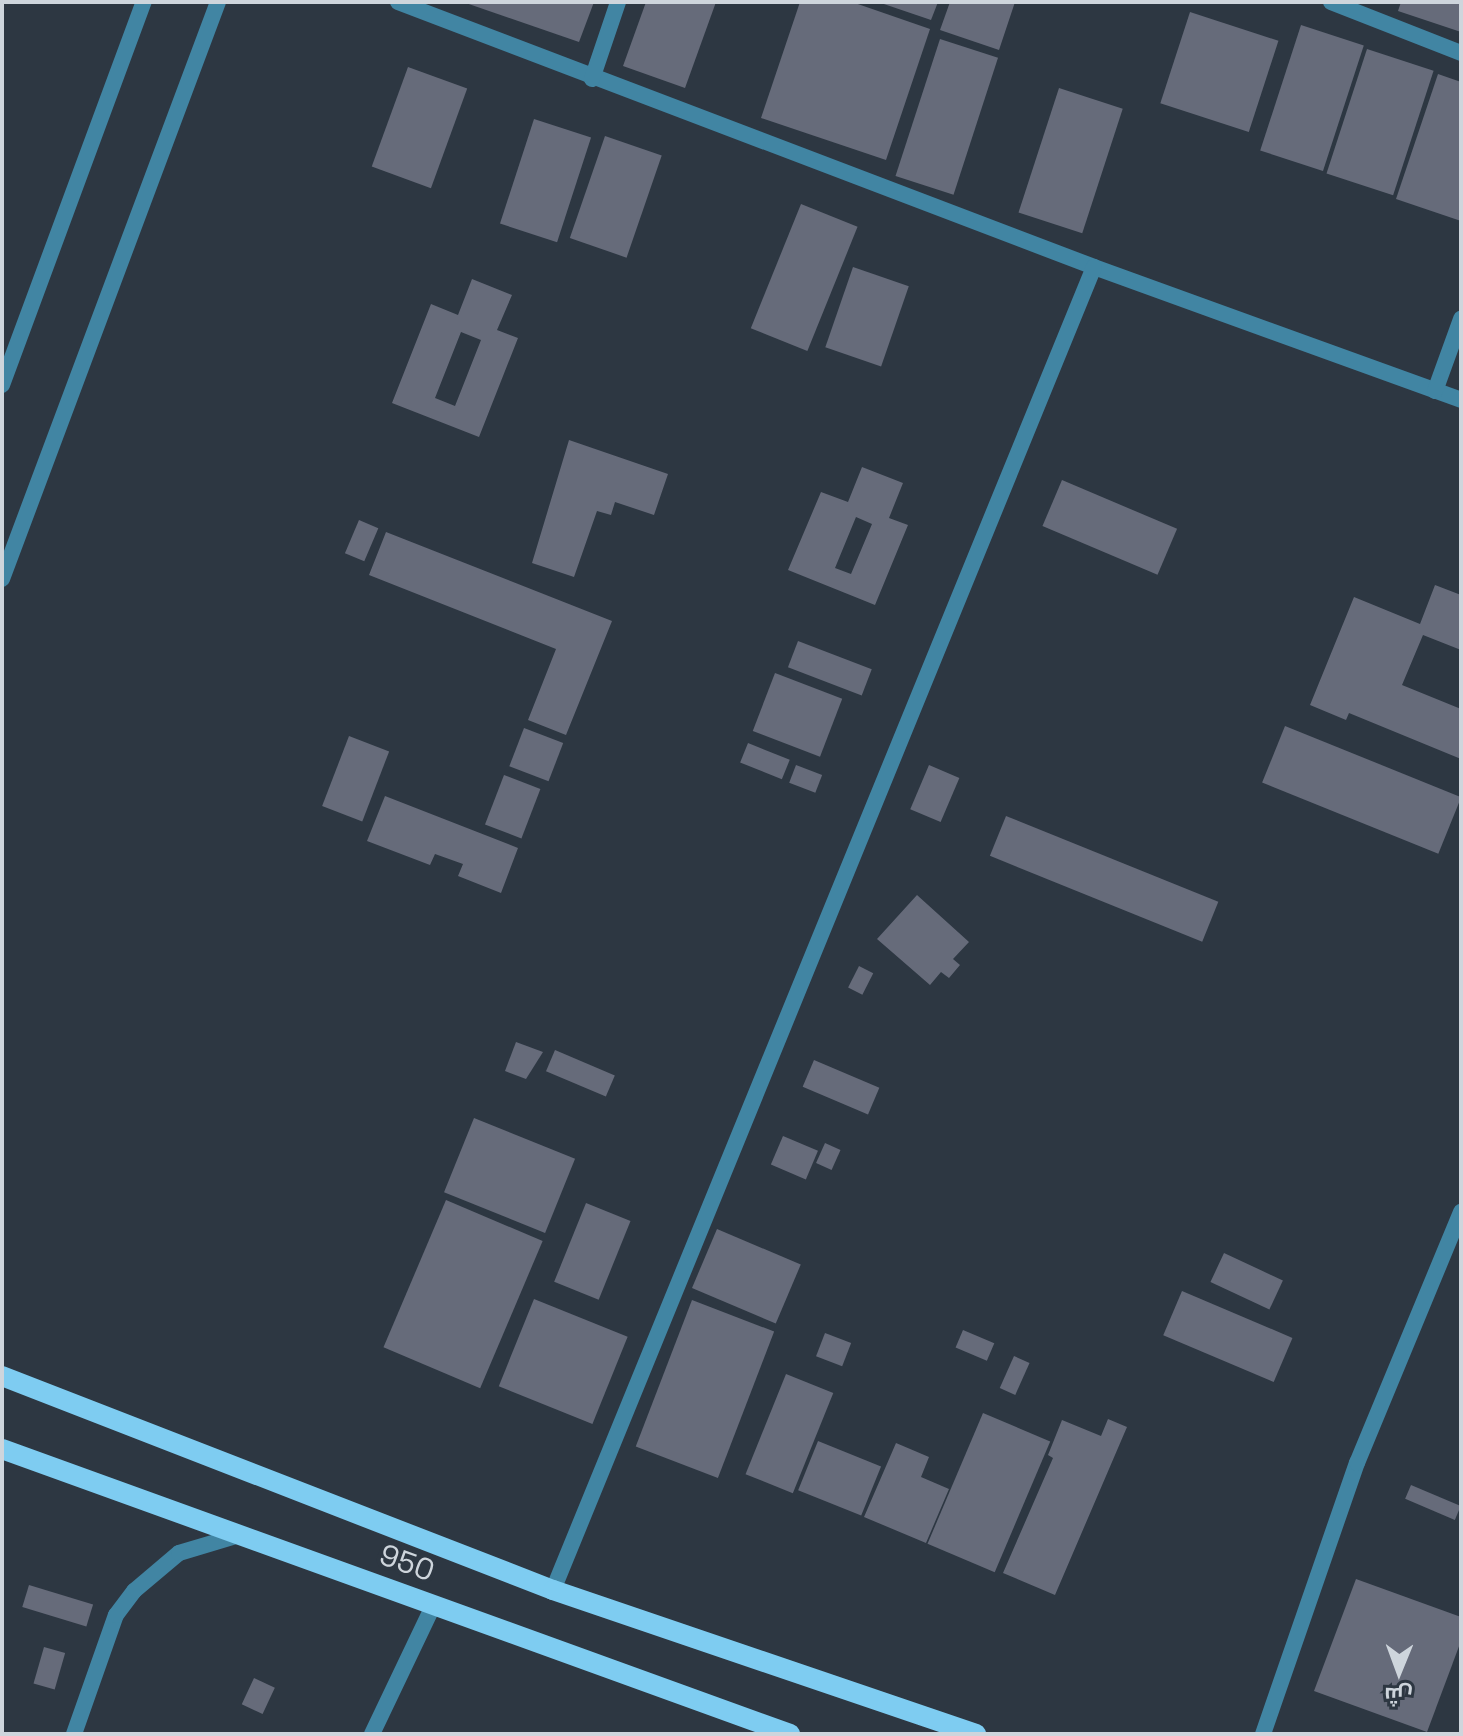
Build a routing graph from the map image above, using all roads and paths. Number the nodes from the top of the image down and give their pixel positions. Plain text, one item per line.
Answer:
1 (144, 2) edge
2 (218, 2) edge
3 (398, 2) edge
4 (618, 2) edge
5 (1331, 2) edge
6 (1461, 53) edge
7 (592, 79) junction
8 (1094, 267) junction
9 (1461, 319) edge
10 (2, 385) edge
11 (1435, 391) junction
12 (1461, 400) edge
13 (2, 579) edge
14 (1461, 1212) edge
15 (2, 1376) edge
16 (2, 1449) edge
17 (236, 1536) junction
18 (553, 1590) junction
19 (434, 1604) junction
20 (74, 1734) edge
21 (372, 1734) edge
22 (790, 1734) edge
23 (976, 1734) edge
24 (1263, 1734) edge

1 - 10 street
2 - 13 street
3 - 7 street
4 - 7 street
5 - 6 street
7 - 8 street
8 - 11 street
8 - 18 street
9 - 11 street
11 - 12 street
14 - 24 street
15 - 18 main road, 950
16 - 17 main road, 950 / 950
17 - 19 main road, 950 / 950
17 - 20 street
18 - 23 main road, 950
19 - 21 street
19 - 22 main road, 950 / 950

